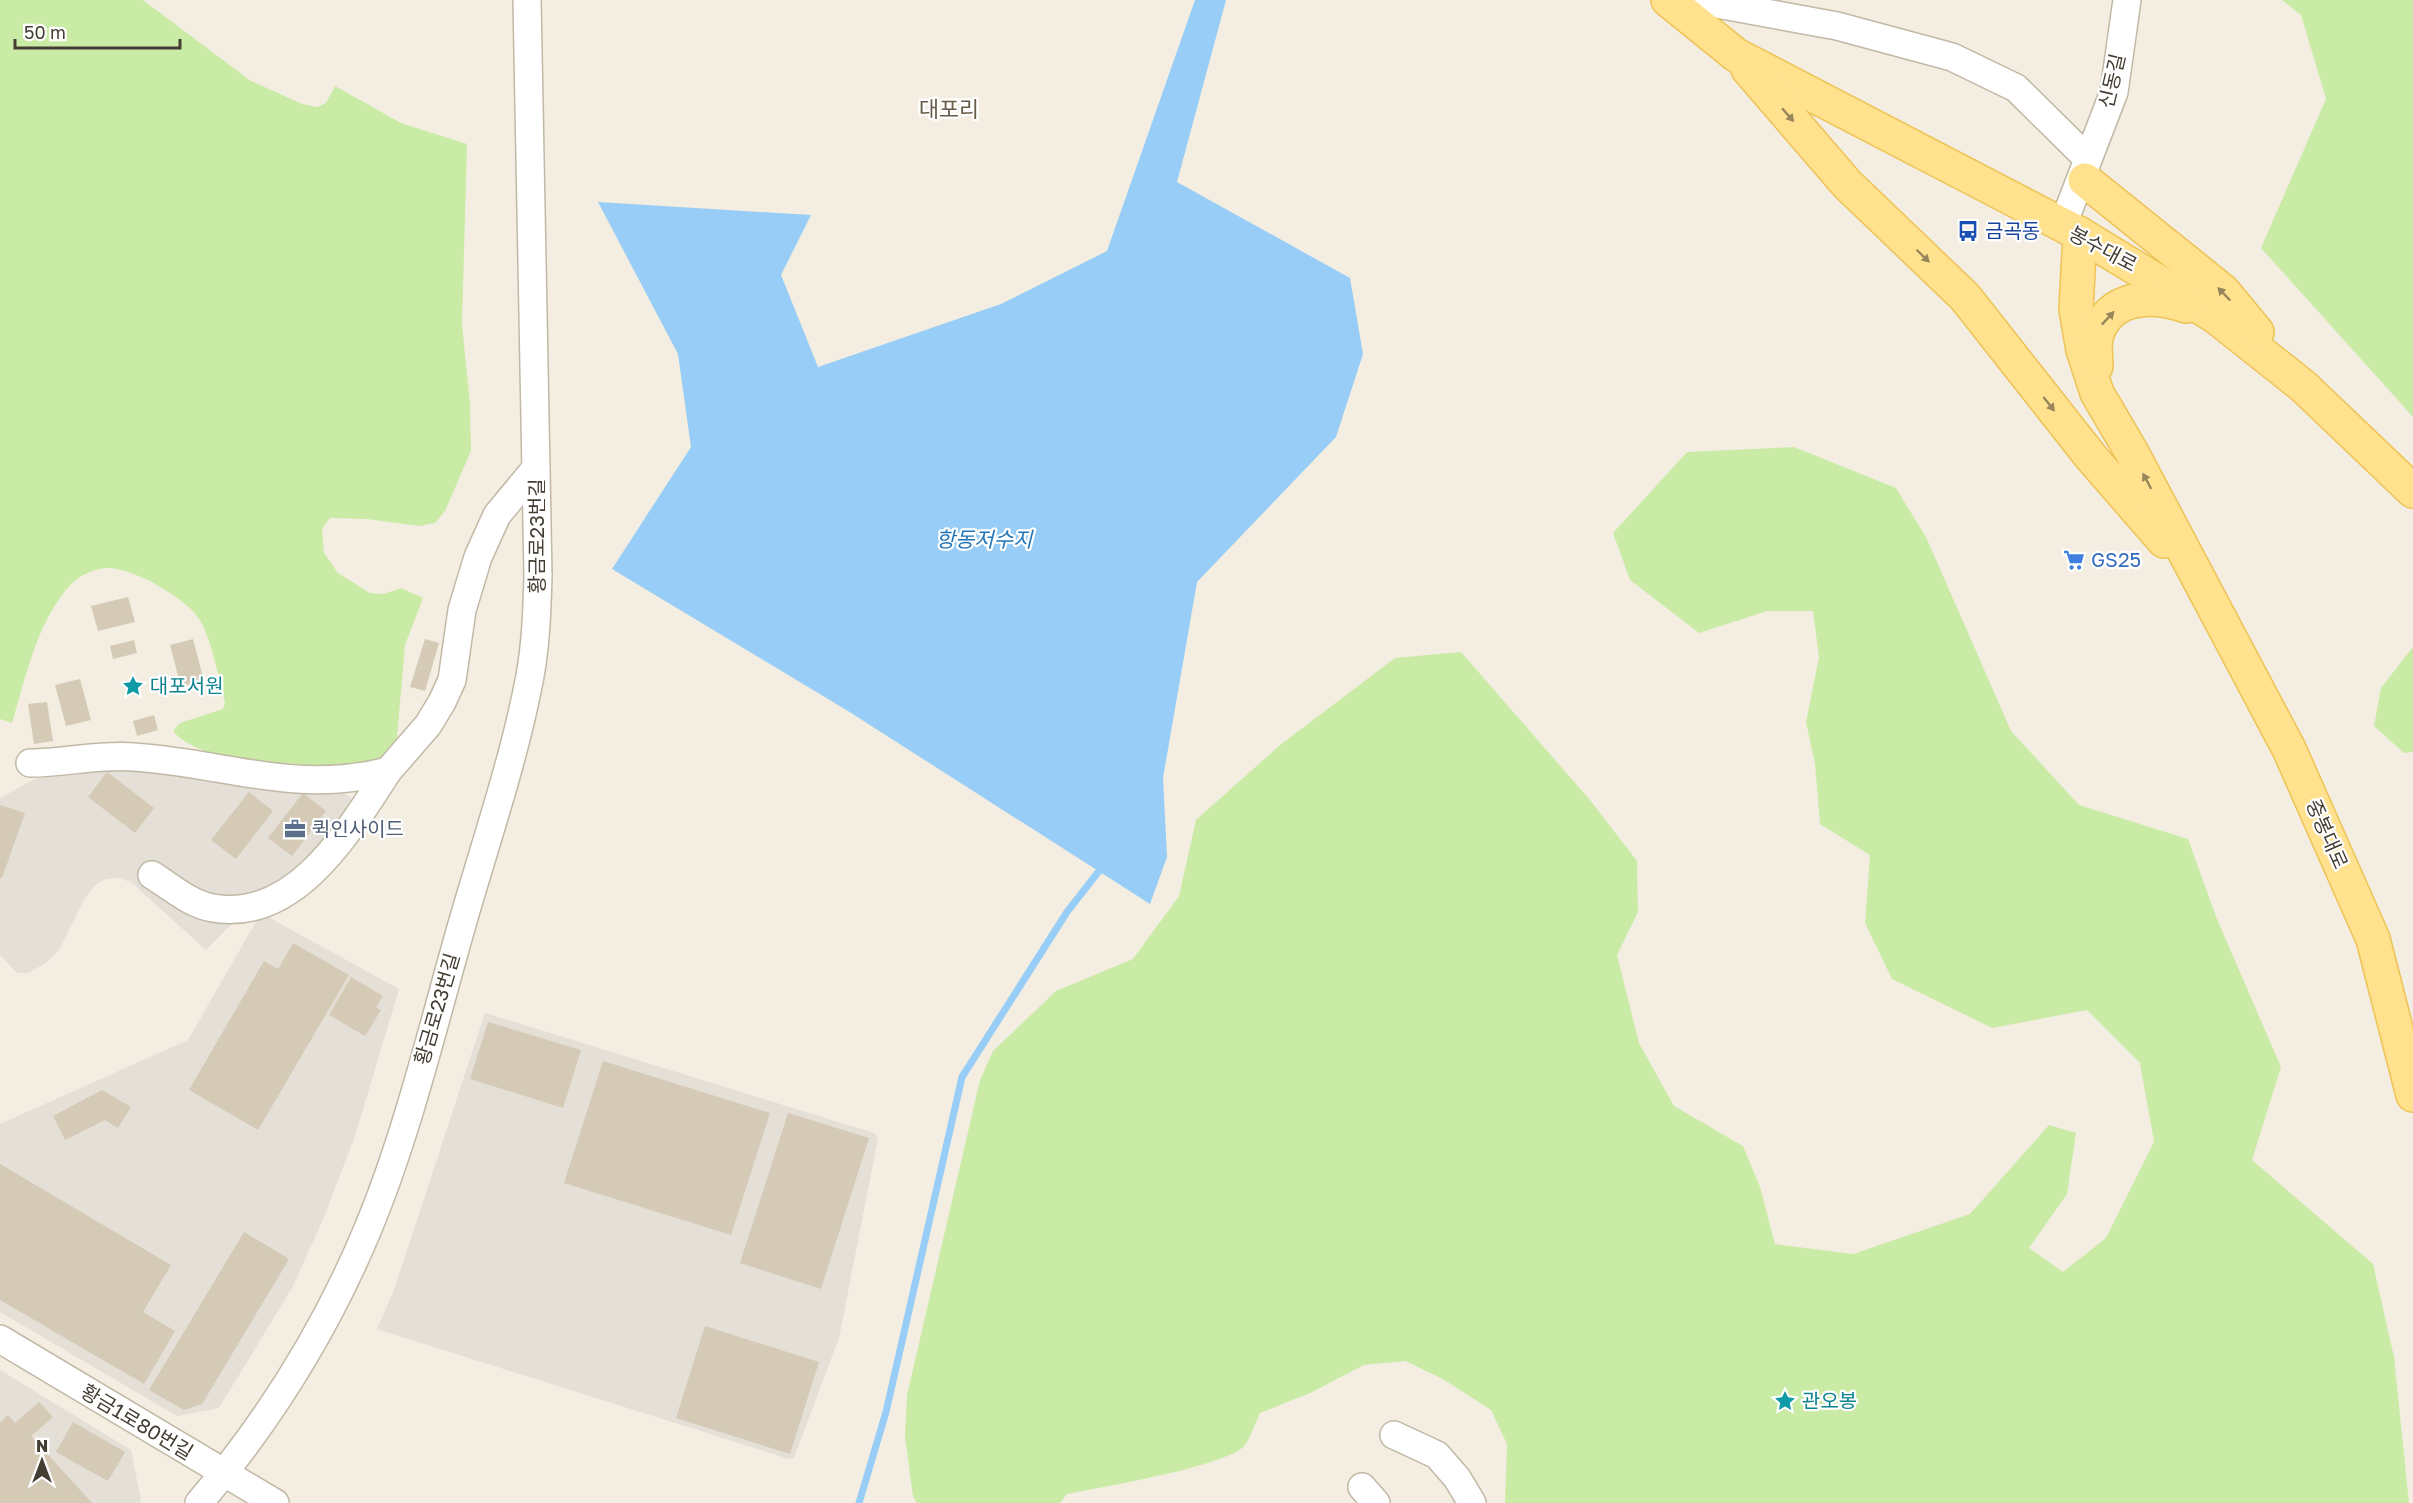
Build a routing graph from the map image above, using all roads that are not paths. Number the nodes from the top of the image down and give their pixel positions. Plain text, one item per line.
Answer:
1 (527, 0) edge
2 (1668, 0) edge
3 (1695, 0) edge
4 (2127, 0) edge
5 (1736, 55) junction
6 (2087, 169) junction
7 (2071, 231) junction
8 (2216, 317) junction
9 (2303, 386) junction
10 (2097, 393) junction
11 (536, 468) junction
12 (2121, 491) junction
13 (2413, 491) edge
14 (2204, 588) junction
15 (30, 763) dead end
16 (388, 771) junction
17 (152, 875) dead end
18 (2413, 1095) edge
19 (0, 1339) edge
20 (1394, 1435) dead end
21 (223, 1474) junction
22 (199, 1503) edge
23 (274, 1503) edge
24 (1472, 1503) edge

1 - 11 street, 황금로23번길
2 - 5 main road, 봉수대로
3 - 6 street
4 - 6 street, 신동길
5 - 7 main road, 봉수대로
5 -> 12 main road
6 - 7 street, 신동길
9 -> 6 main road
7 - 8 main road, 봉수대로
7 - 10 main road
7 - 12 main road
8 - 9 main road, 봉수대로
10 -> 8 main road
9 - 13 main road, 봉수대로
14 -> 10 main road
11 - 16 street, 황금로23번길
11 - 21 street, 황금로23번길
12 - 14 main road
14 - 18 main road, 중봉대로
15 - 16 street
16 - 17 street, 황금로23번길
19 - 21 street, 황금1로80번길
20 - 24 street
21 - 22 street, 황금로23번길
21 - 23 street, 황금1로80번길

